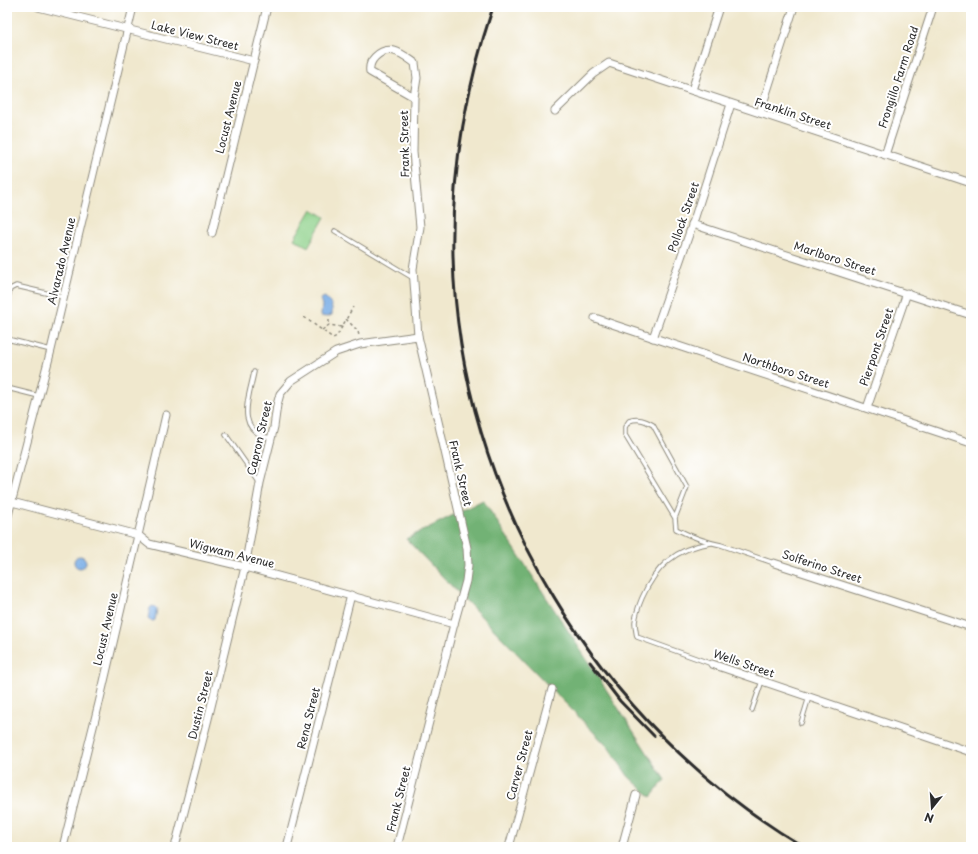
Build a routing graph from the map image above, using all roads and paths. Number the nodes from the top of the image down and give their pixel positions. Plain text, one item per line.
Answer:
1 (38, 7) edge
2 (133, 7) edge
3 (267, 7) edge
4 (719, 7) edge
5 (794, 7) edge
6 (933, 7) edge
7 (46, 8) edge
8 (128, 30) junction
9 (254, 61) junction
10 (692, 90) junction
11 (414, 97) junction
12 (731, 104) junction
13 (555, 111) dead end
14 (760, 113) junction
15 (885, 155) junction
16 (971, 183) edge
17 (692, 224) junction
18 (336, 231) dead end
19 (212, 233) dead end
20 (414, 279) junction
21 (907, 293) junction
22 (63, 297) junction
23 (7, 302) edge
24 (353, 307) dead end
25 (971, 315) edge
26 (304, 317) dead end
27 (595, 318) dead end
28 (346, 319) junction
29 (329, 320) dead end
30 (329, 325) junction
31 (342, 327) junction
32 (322, 330) junction
33 (358, 331) dead end
34 (418, 336) junction
35 (654, 338) junction
36 (7, 339) edge
37 (51, 350) junction
38 (254, 372) dead end
39 (7, 388) edge
40 (39, 396) junction
41 (867, 408) junction
42 (166, 415) dead end
43 (226, 435) dead end
44 (271, 438) junction
45 (971, 443) edge
46 (260, 483) junction
47 (9, 502) edge
48 (675, 518) junction
49 (7, 519) edge
50 (138, 534) junction
51 (712, 543) junction
52 (774, 563) joint
53 (245, 567) junction
54 (351, 595) junction
55 (454, 624) junction
56 (971, 627) edge
57 (712, 664) joint
58 (762, 681) junction
59 (552, 689) dead end
60 (809, 696) junction
61 (752, 710) dead end
62 (801, 723) dead end
63 (971, 752) edge
64 (636, 795) dead end
65 (63, 847) edge
66 (175, 847) edge
67 (287, 847) edge
68 (397, 847) edge
69 (510, 847) edge
70 (622, 847) edge

1 - 7 street, Lake View Street
2 - 8 street, Alvarado Avenue
3 - 9 street, Locust Avenue
4 - 10 street
5 - 14 street
6 - 15 street, Frongillo Farm Road
7 - 8 street, Lake View Street
8 - 9 street, Lake View Street
8 - 22 street, Alvarado Avenue
9 - 19 street, Locust Avenue
10 - 12 street, Franklin Street
10 - 13 street, Franklin Street
11 - 11 street, Frank Street
11 - 20 street, Frank Street
12 - 14 street, Franklin Street
12 - 17 street, Pollock Street
14 - 15 street, Franklin Street
15 - 16 street, Franklin Street
17 - 21 street, Marlboro Street
17 - 35 street, Pollock Street
18 - 20 lane
20 - 34 street, Frank Street
21 - 25 street, Marlboro Street
21 - 41 street, Pierpont Street
22 - 23 lane
22 - 37 street, Alvarado Avenue
24 - 28 path
26 - 32 path
27 - 35 street, Northboro Street
28 - 31 path
28 - 33 path
29 - 30 path
30 - 31 path
30 - 32 path
31 - 32 path
34 - 44 street, Capron Street
34 - 55 street, Frank Street
35 - 41 street, Northboro Street
36 - 37 lane
37 - 40 street, Alvarado Avenue
38 - 44 lane
39 - 40 lane
40 - 47 street, Alvarado Avenue
41 - 45 street, Northboro Street
42 - 50 street, Locust Avenue
43 - 46 lane
44 - 46 street, Capron Street
46 - 53 street, Capron Street
47 - 49 street, Alvarado Avenue
47 - 50 street, Wigwam Avenue
48 - 48 lane, Solferino Street
48 - 51 lane, Solferino Street
50 - 53 street, Wigwam Avenue
50 - 65 street, Locust Avenue
51 - 52 lane, Solferino Street
51 - 57 lane, Wells Street
52 - 56 street, Solferino Street
53 - 54 street, Wigwam Avenue
53 - 66 street, Dustin Street
54 - 55 street, Wigwam Avenue
54 - 67 street, Rena Street
55 - 68 street, Frank Street
57 - 58 street, Wells Street
58 - 60 street, Wells Street
58 - 61 lane
59 - 69 street, Carver Street
60 - 62 lane
60 - 63 street, Wells Street
64 - 70 street

